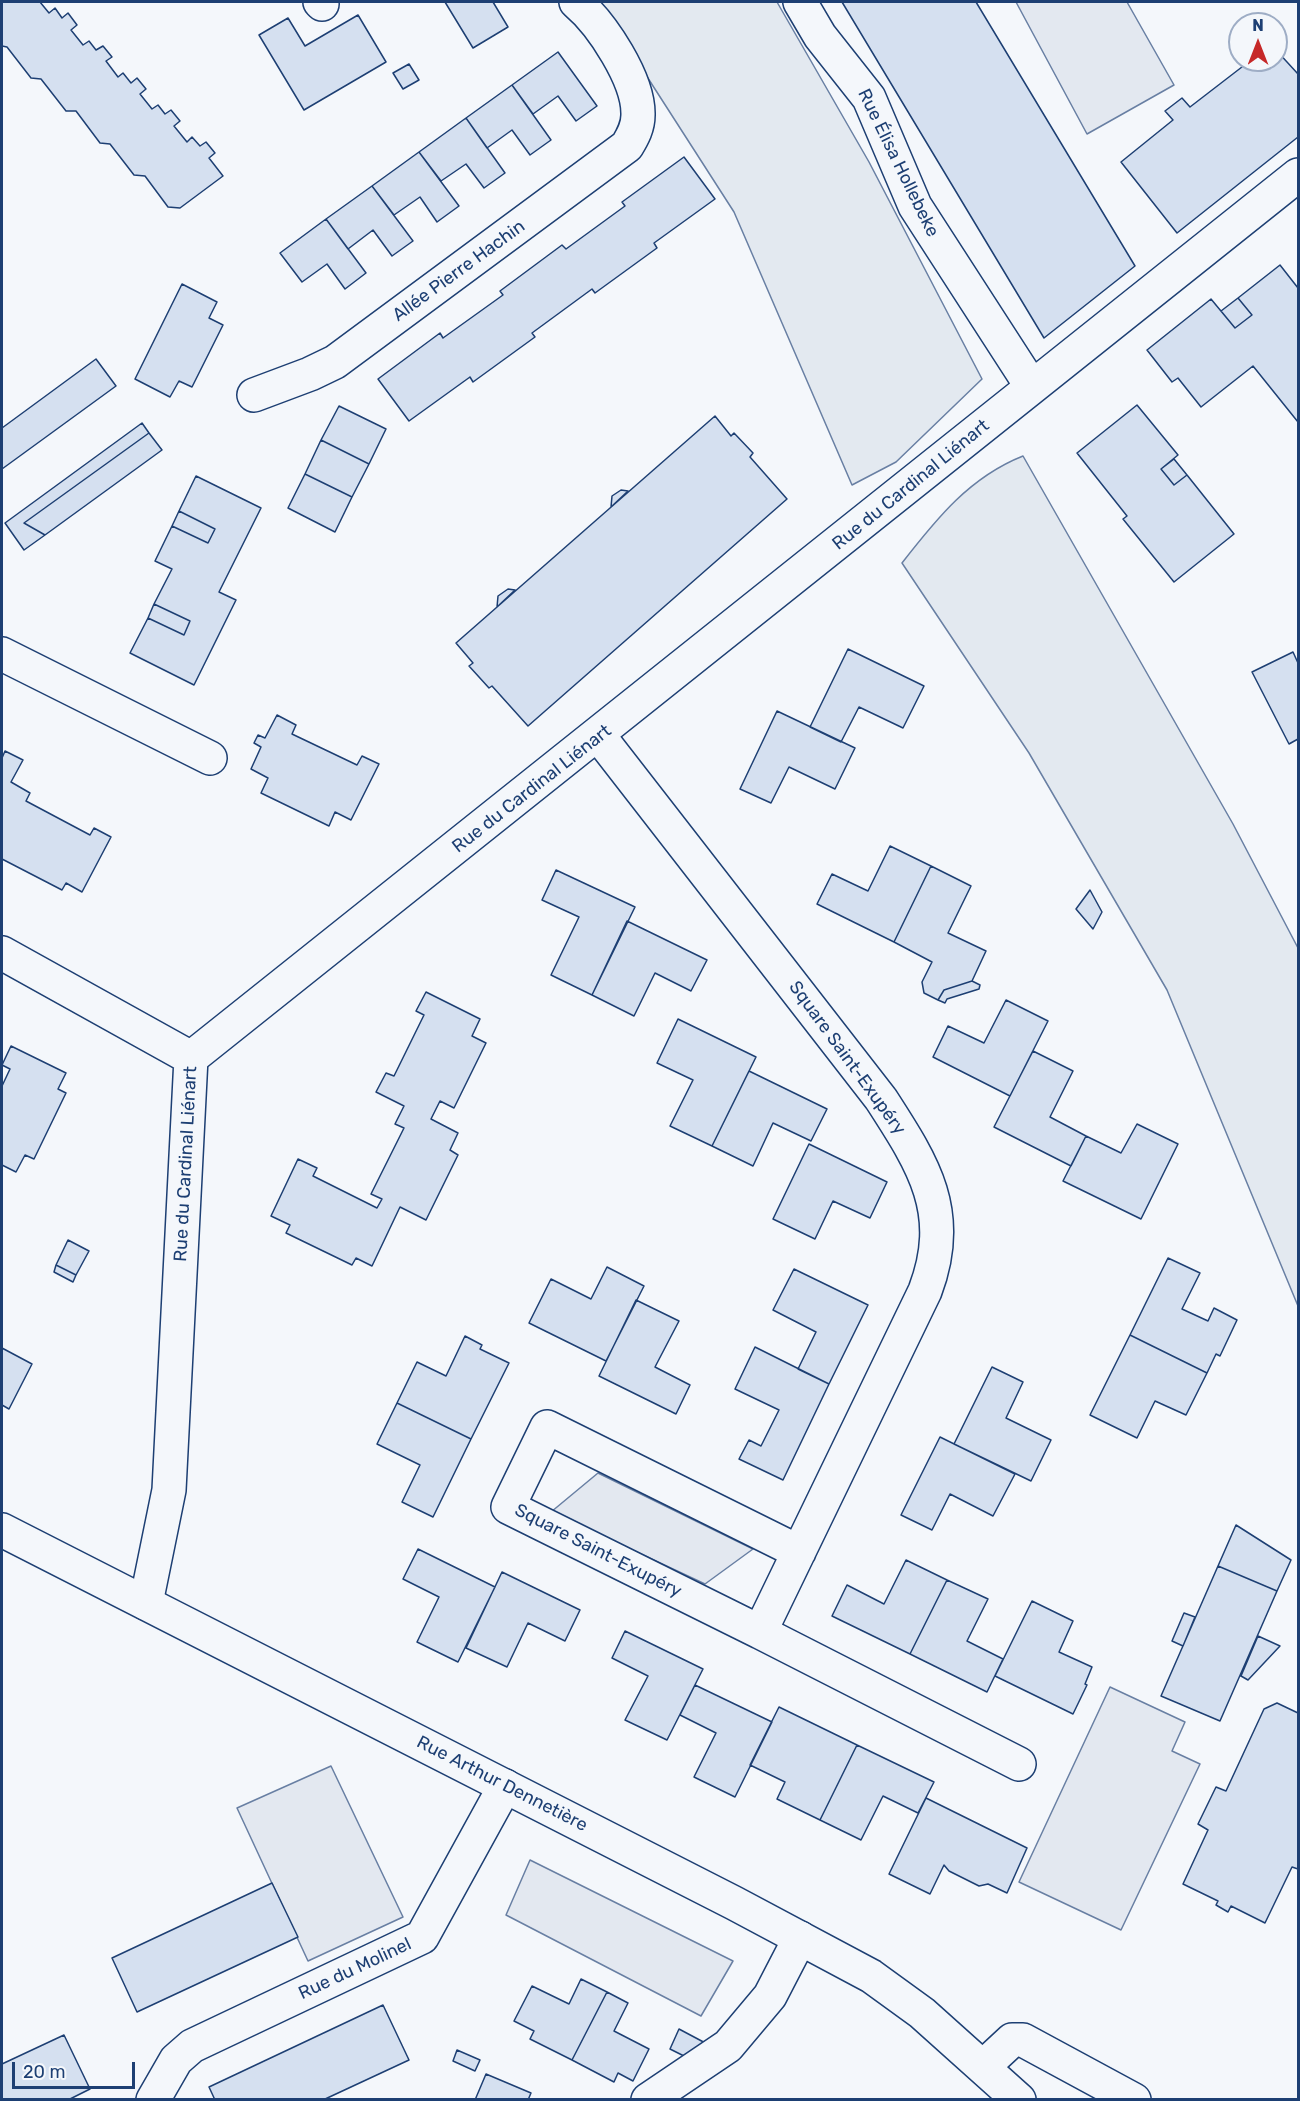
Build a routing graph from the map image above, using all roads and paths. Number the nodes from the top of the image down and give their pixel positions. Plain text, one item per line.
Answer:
1 (576, 2) edge
2 (800, 2) edge
3 (1299, 175) edge
4 (254, 395) dead end
5 (1023, 395) junction
6 (2, 654) edge
7 (599, 736) junction
8 (210, 758) dead end
9 (2, 953) edge
10 (191, 1058) junction
11 (2, 1530) edge
12 (799, 1552) junction
13 (146, 1603) junction
14 (760, 1632) junction
15 (1019, 1764) dead end
16 (505, 1786) junction
17 (800, 1938) junction
18 (984, 2066) junction
19 (153, 2100) edge
20 (648, 2100) edge
21 (1019, 2100) edge
22 (1134, 2100) edge

1 - 4 street, Allée Pierre Hachin
2 - 5 street, Rue Élisa Hollebeke
3 - 5 street, Rue du Cardinal Liénart
5 - 7 street, Rue du Cardinal Liénart
6 - 8 street
7 - 10 street, Rue du Cardinal Liénart
7 - 12 street, Square Saint-Exupéry
9 - 10 street
10 - 13 street, Rue du Cardinal Liénart
11 - 13 street, Rue Arthur Dennetière
12 - 14 street, Square Saint-Exupéry
12 - 14 street, Square Saint-Exupéry
13 - 16 street, Rue Arthur Dennetière
14 - 15 street, Square Saint-Exupéry
16 - 17 street, Rue Arthur Dennetière
16 - 19 street, Rue du Molinel
17 - 18 street, Rue Arthur Dennetière
17 - 20 street
18 - 21 street, Rue Arthur Dennetière
18 - 22 street

